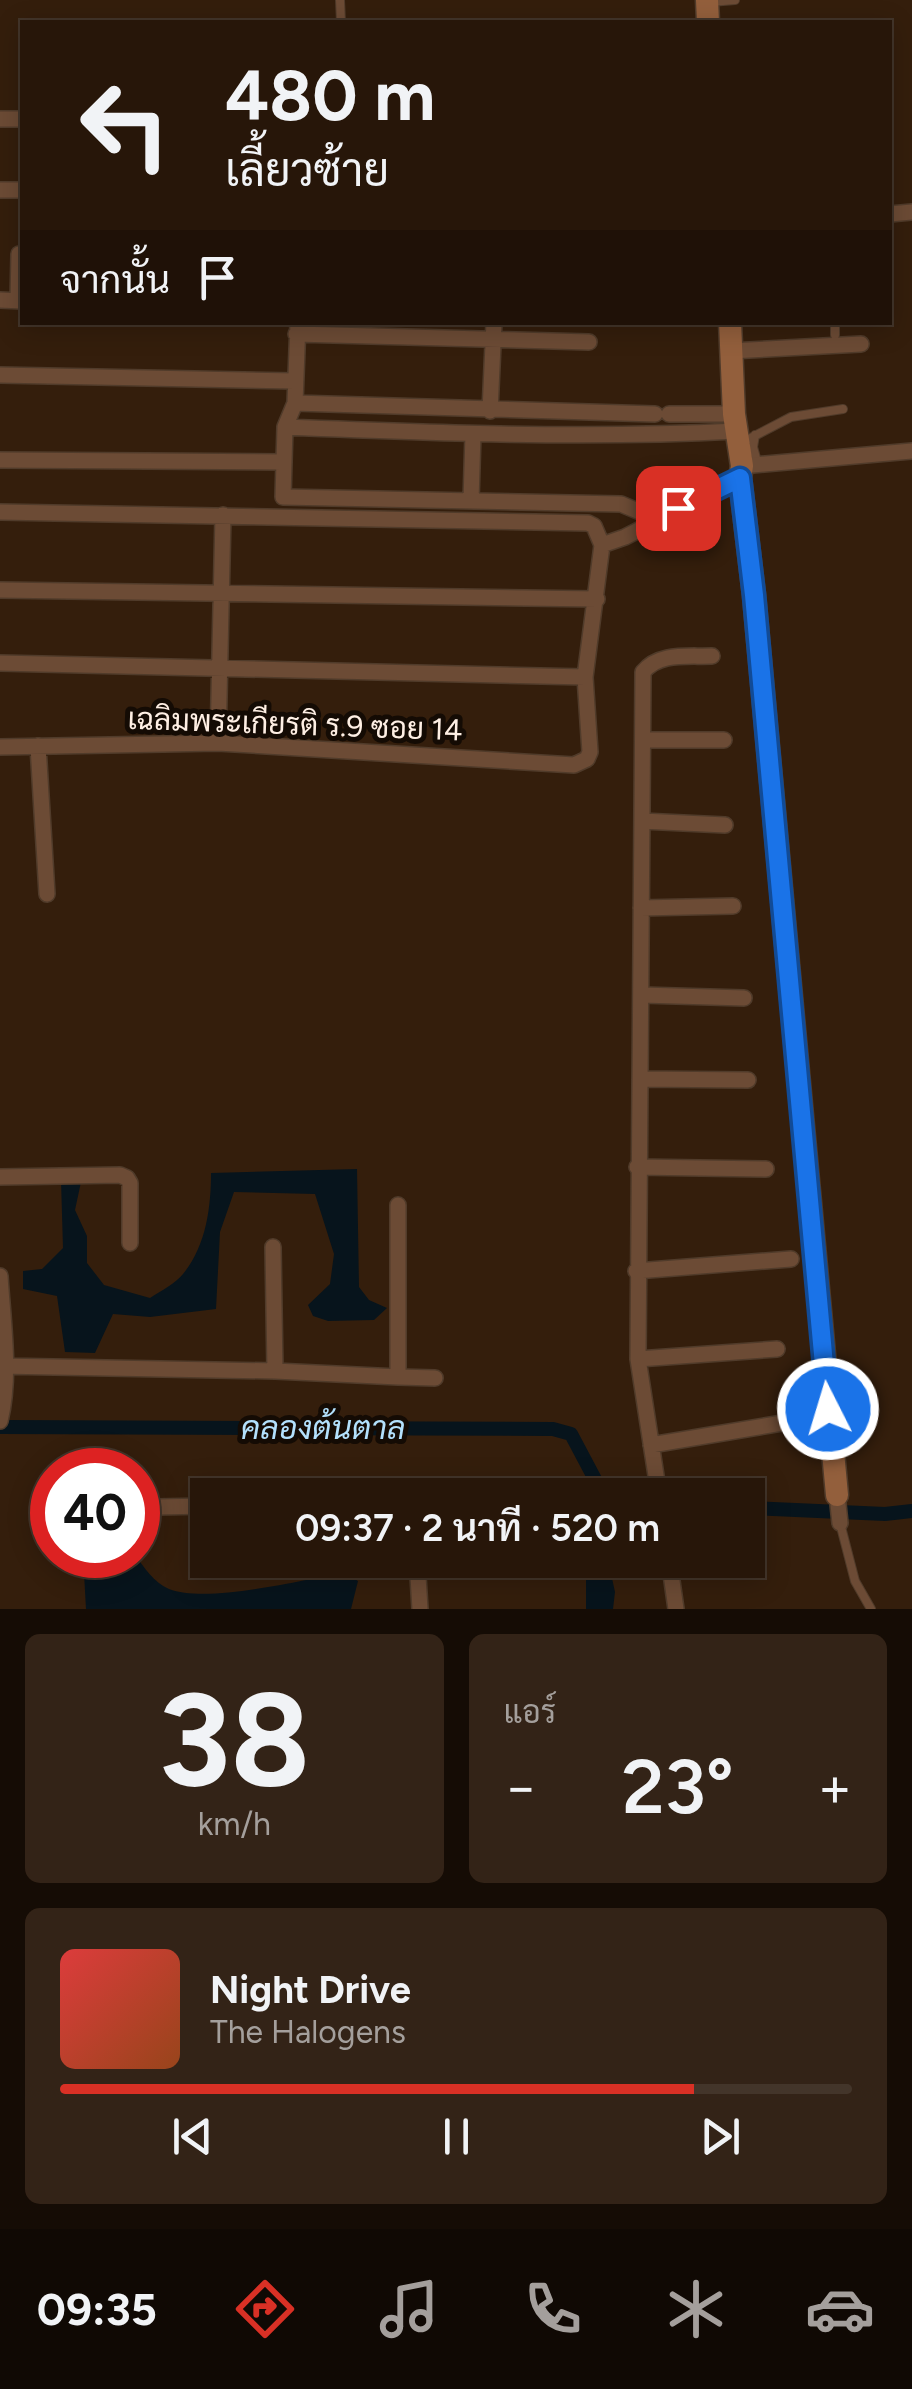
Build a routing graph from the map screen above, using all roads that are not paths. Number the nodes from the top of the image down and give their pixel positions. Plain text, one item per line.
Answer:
1 (734, 0) edge
2 (707, 8) edge
3 (19, 254) dead end
4 (0, 300) edge
5 (20, 300) edge
6 (494, 325) edge
7 (730, 325) edge
8 (835, 325) edge
9 (297, 328) edge
10 (835, 335) dead end
11 (493, 342) junction
12 (589, 342) dead end
13 (861, 344) dead end
14 (730, 351) junction
15 (0, 375) edge
16 (294, 381) junction
17 (295, 403) junction
18 (430, 409) junction
19 (843, 409) dead end
20 (490, 410) junction
21 (519, 412) junction
22 (285, 427) junction
23 (429, 432) junction
24 (519, 433) junction
25 (473, 434) junction
26 (743, 448) junction
27 (912, 450) edge
28 (0, 460) edge
29 (283, 462) junction
30 (471, 501) junction
31 (0, 512) edge
32 (640, 512) dead end
33 (223, 515) junction
34 (602, 545) junction
35 (0, 590) edge
36 (220, 594) junction
37 (597, 599) junction
38 (712, 656) dead end
39 (0, 663) edge
40 (220, 669) junction
41 (585, 677) junction
42 (643, 740) junction
43 (724, 740) dead end
44 (218, 743) junction
45 (38, 746) junction
46 (0, 747) edge
47 (642, 821) junction
48 (725, 825) dead end
49 (46, 894) dead end
50 (733, 906) dead end
51 (641, 908) junction
52 (642, 995) junction
53 (744, 998) dead end
54 (640, 1079) junction
55 (748, 1080) dead end
56 (637, 1167) junction
57 (766, 1169) dead end
58 (0, 1177) edge
59 (398, 1205) dead end
60 (130, 1244) dead end
61 (273, 1247) dead end
62 (791, 1259) dead end
63 (636, 1271) junction
64 (0, 1276) edge
65 (777, 1349) dead end
66 (638, 1359) junction
67 (3, 1366) edge
68 (276, 1371) junction
69 (398, 1378) junction
70 (435, 1378) dead end
71 (806, 1418) dead end
72 (0, 1422) edge
73 (652, 1445) junction
74 (657, 1478) edge
75 (836, 1495) joint
76 (190, 1506) edge
77 (160, 1507) edge
78 (840, 1523) joint
79 (418, 1578) edge
80 (672, 1578) edge
81 (420, 1609) edge
82 (676, 1609) edge
83 (871, 1609) edge

1 - 2 lane
3 - 5 street
4 - 5 street
6 - 11 street
7 - 14 street
8 - 10 lane
9 - 11 street
9 - 16 street
11 - 12 street
11 - 20 street
13 - 14 street
14 - 26 street
15 - 16 street
16 - 17 street
17 - 18 street
17 - 22 street
18 - 20 street
18 - 23 street
19 - 26 lane
20 - 21 street
21 - 24 street
21 - 26 street
22 - 23 street
22 - 29 street
23 - 25 street
24 - 25 street
24 - 26 street
25 - 30 street
26 - 27 street
26 - 34 street
26 - 75 street
28 - 29 street
29 - 30 street
30 - 32 street
31 - 33 street
33 - 34 street
33 - 36 street
34 - 37 street
35 - 36 street
36 - 37 street
36 - 40 street
37 - 41 street
38 - 42 street
39 - 40 street
40 - 41 street
40 - 44 street
41 - 44 street, เฉลิมพระเกียรติ ร.9 ซอย 14
42 - 43 street
42 - 47 street
44 - 45 street, เฉลิมพระเกียรติ ร.9 ซอย 14
45 - 46 street, เฉลิมพระเกียรติ ร.9 ซอย 14
45 - 49 street
47 - 48 street
47 - 51 street
50 - 51 street
51 - 52 street
52 - 53 street
52 - 54 street
54 - 55 street
54 - 56 street
56 - 57 street
56 - 63 street
58 - 60 street
59 - 69 street
61 - 68 street
62 - 63 street
63 - 66 street
64 - 67 street
65 - 66 street
66 - 73 street
67 - 68 street
67 - 72 street
68 - 69 street
69 - 70 street
71 - 73 street
73 - 74 street
75 - 78 street
76 - 77 street
78 - 83 lane
79 - 81 street
80 - 82 street

